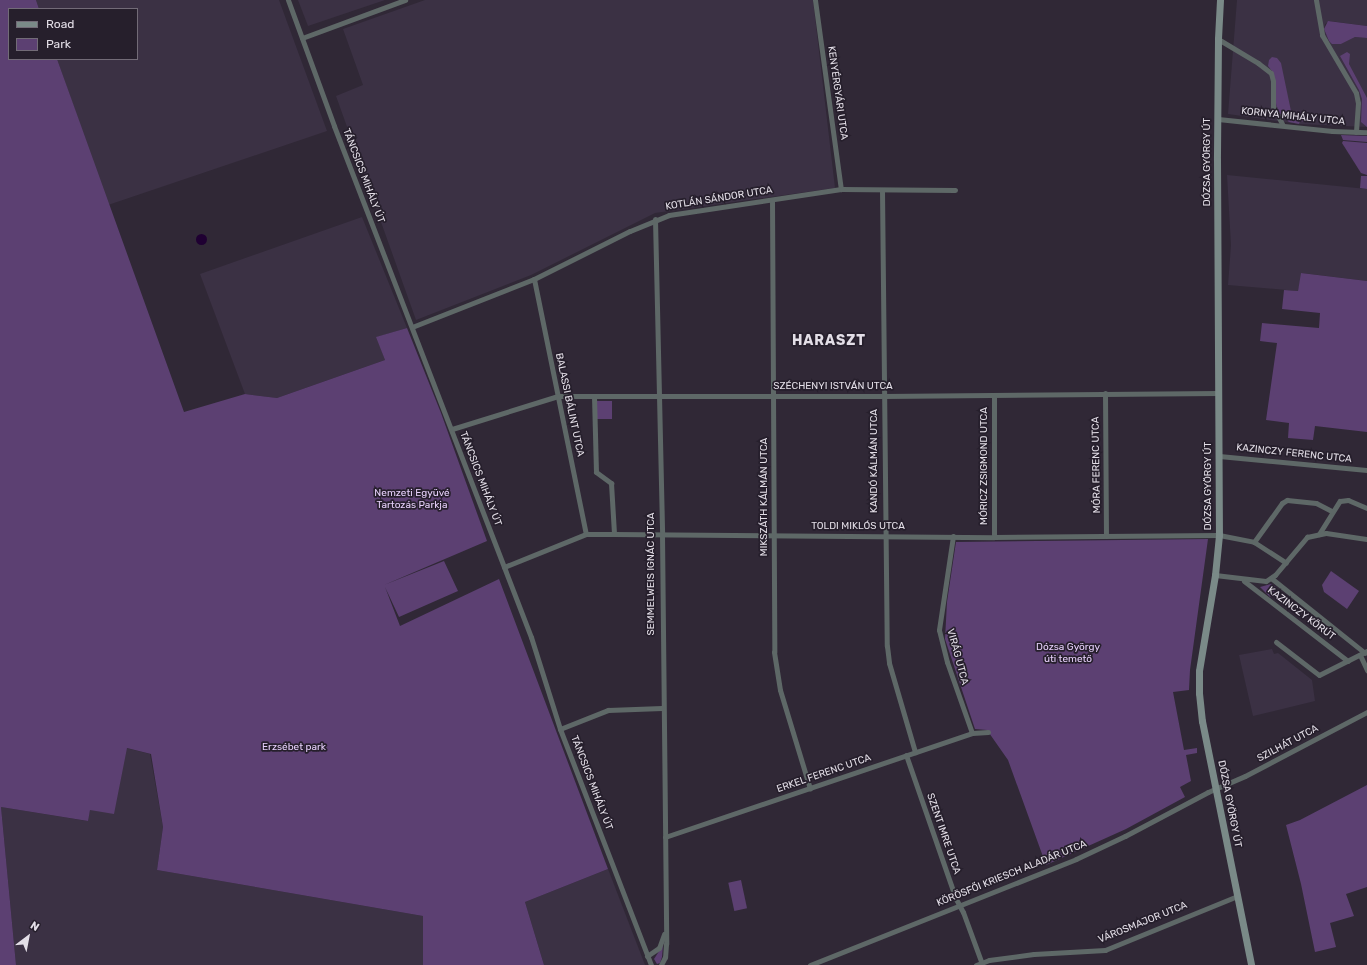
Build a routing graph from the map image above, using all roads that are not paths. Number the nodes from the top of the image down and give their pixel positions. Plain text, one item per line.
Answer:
1 (288, 0) edge
2 (405, 0) edge
3 (815, 0) edge
4 (1220, 0) edge
5 (1316, 0) edge
6 (302, 38) junction
7 (1218, 39) junction
8 (1218, 119) junction
9 (1282, 124) junction
10 (1356, 132) junction
11 (1367, 132) edge
12 (840, 189) junction
13 (882, 190) junction
14 (956, 190) dead end
15 (772, 200) junction
16 (655, 219) junction
17 (534, 279) junction
18 (412, 327) junction
19 (1105, 393) junction
20 (1218, 393) junction
21 (994, 395) junction
22 (558, 396) junction
23 (594, 396) junction
24 (774, 396) junction
25 (884, 396) junction
26 (658, 397) junction
27 (452, 429) junction
28 (1219, 456) junction
29 (1367, 470) edge
30 (1367, 508) edge
31 (1332, 511) junction
32 (586, 534) junction
33 (614, 534) junction
34 (1319, 534) junction
35 (662, 535) junction
36 (885, 535) junction
37 (1219, 535) junction
38 (774, 536) junction
39 (953, 536) junction
40 (1106, 536) junction
41 (994, 537) junction
42 (1367, 539) edge
43 (1254, 542) junction
44 (1286, 563) junction
45 (504, 567) junction
46 (1215, 575) junction
47 (1271, 578) junction
48 (1243, 580) junction
49 (1276, 642) dead end
50 (1364, 653) edge
51 (1348, 661) junction
52 (1367, 670) edge
53 (662, 708) junction
54 (1367, 712) edge
55 (560, 729) junction
56 (988, 732) dead end
57 (972, 733) junction
58 (915, 752) junction
59 (906, 755) junction
60 (810, 789) junction
61 (1216, 789) junction
62 (665, 837) junction
63 (1236, 896) junction
64 (959, 905) junction
65 (666, 929) junction
66 (647, 956) junction
67 (980, 964) edge
68 (651, 965) edge
69 (661, 965) edge
70 (810, 965) edge
71 (1251, 965) edge

1 - 6 street, TÁNCSICS MIHÁLY ÚT
2 - 6 street
3 - 12 street, KENYÉRGYÁRI UTCA
4 - 7 main road, DÓZSA GYÖRGY ÚT
5 - 10 street
6 - 18 street, TÁNCSICS MIHÁLY ÚT
7 - 8 main road, DÓZSA GYÖRGY ÚT
7 - 9 street
8 - 9 street, KORNYA MIHÁLY UTCA
8 - 20 main road, DÓZSA GYÖRGY ÚT
9 - 10 street, KORNYA MIHÁLY UTCA
10 - 11 street, KORNYA MIHÁLY UTCA
12 - 13 street, KOTLÁN SÁNDOR UTCA
12 - 15 street, KOTLÁN SÁNDOR UTCA
13 - 14 street, KOTLÁN SÁNDOR UTCA
13 - 25 street, KANDÓ KÁLMÁN UTCA
15 - 16 street, KOTLÁN SÁNDOR UTCA
15 - 24 street, MIKSZÁTH KÁLMÁN UTCA
16 - 17 street, KOTLÁN SÁNDOR UTCA
16 - 26 street, SEMMELWEIS IGNÁC UTCA
17 - 18 street, KOTLÁN SÁNDOR UTCA
17 - 22 street, BALASSI BÁLINT UTCA
18 - 27 street, TÁNCSICS MIHÁLY ÚT
19 - 20 street, SZÉCHENYI ISTVÁN UTCA
19 - 21 street, SZÉCHENYI ISTVÁN UTCA
19 - 40 street, MÓRA FERENC UTCA
20 - 28 main road, DÓZSA GYÖRGY ÚT
21 - 25 street, SZÉCHENYI ISTVÁN UTCA
21 - 41 street, MÓRICZ ZSIGMOND UTCA
22 - 23 street, SZÉCHENYI ISTVÁN UTCA
22 - 27 street, SZÉCHENYI ISTVÁN UTCA
22 - 32 street, BALASSI BÁLINT UTCA
23 - 26 street, SZÉCHENYI ISTVÁN UTCA
23 - 33 street
24 - 25 street, SZÉCHENYI ISTVÁN UTCA
24 - 26 street, SZÉCHENYI ISTVÁN UTCA
24 - 38 street, MIKSZÁTH KÁLMÁN UTCA
25 - 36 street, KANDÓ KÁLMÁN UTCA
26 - 35 street, SEMMELWEIS IGNÁC UTCA
27 - 45 street, TÁNCSICS MIHÁLY ÚT
28 - 29 street, KAZINCZY FERENC UTCA
28 - 37 main road, DÓZSA GYÖRGY ÚT
30 - 31 street
31 - 34 street
31 - 43 street
32 - 33 street, TOLDI MIKLÓS UTCA
32 - 45 street, TOLDI MIKLÓS UTCA
33 - 35 street, TOLDI MIKLÓS UTCA
34 - 42 street
34 - 44 street, KAZINCZY KÖRÚT
35 - 38 street, TOLDI MIKLÓS UTCA
35 - 53 street, SEMMELWEIS IGNÁC UTCA
36 - 38 street, TOLDI MIKLÓS UTCA
36 - 39 street, TOLDI MIKLÓS UTCA
36 - 58 street, KANDÓ KÁLMÁN UTCA
37 - 40 street, TOLDI MIKLÓS UTCA
37 - 43 street
37 - 46 main road, DÓZSA GYÖRGY ÚT
38 - 60 street, MIKSZÁTH KÁLMÁN UTCA
39 - 41 street, TOLDI MIKLÓS UTCA
39 - 57 street, VIRÁG UTCA
40 - 41 street, TOLDI MIKLÓS UTCA
43 - 44 street
44 - 47 street, KAZINCZY KÖRÚT
45 - 55 street, TÁNCSICS MIHÁLY ÚT
46 - 48 street, KAZINCZY KÖRÚT
46 - 61 main road, DÓZSA GYÖRGY ÚT
47 - 48 street, KAZINCZY KÖRÚT
47 - 50 street, KAZINCZY KÖRÚT
48 - 51 street, KAZINCZY KÖRÚT
49 - 51 street
50 - 51 street
50 - 52 street, KAZINCZY KÖRÚT
53 - 55 street
53 - 62 street, SEMMELWEIS IGNÁC UTCA
54 - 61 street, SZILHÁT UTCA
55 - 66 street, TÁNCSICS MIHÁLY ÚT
56 - 57 street, ERKEL FERENC UTCA
57 - 58 street, ERKEL FERENC UTCA
58 - 59 street, ERKEL FERENC UTCA
59 - 60 street, ERKEL FERENC UTCA
59 - 64 street, SZENT IMRE UTCA
60 - 62 street, ERKEL FERENC UTCA
61 - 63 main road, DÓZSA GYÖRGY ÚT
61 - 64 street, KÖRÖSFŐI KRIESCH ALADÁR UTCA
62 - 65 street, SEMMELWEIS IGNÁC UTCA
63 - 67 street, VÁROSMAJOR UTCA
63 - 71 main road, DÓZSA GYÖRGY ÚT
64 - 67 street, SZENT IMRE UTCA
64 - 70 street, KÖRÖSFŐI KRIESCH ALADÁR UTCA
65 - 66 street, SEMMELWEIS IGNÁC UTCA
65 - 69 street, SEMMELWEIS IGNÁC UTCA
66 - 68 street, TÁNCSICS MIHÁLY ÚT

